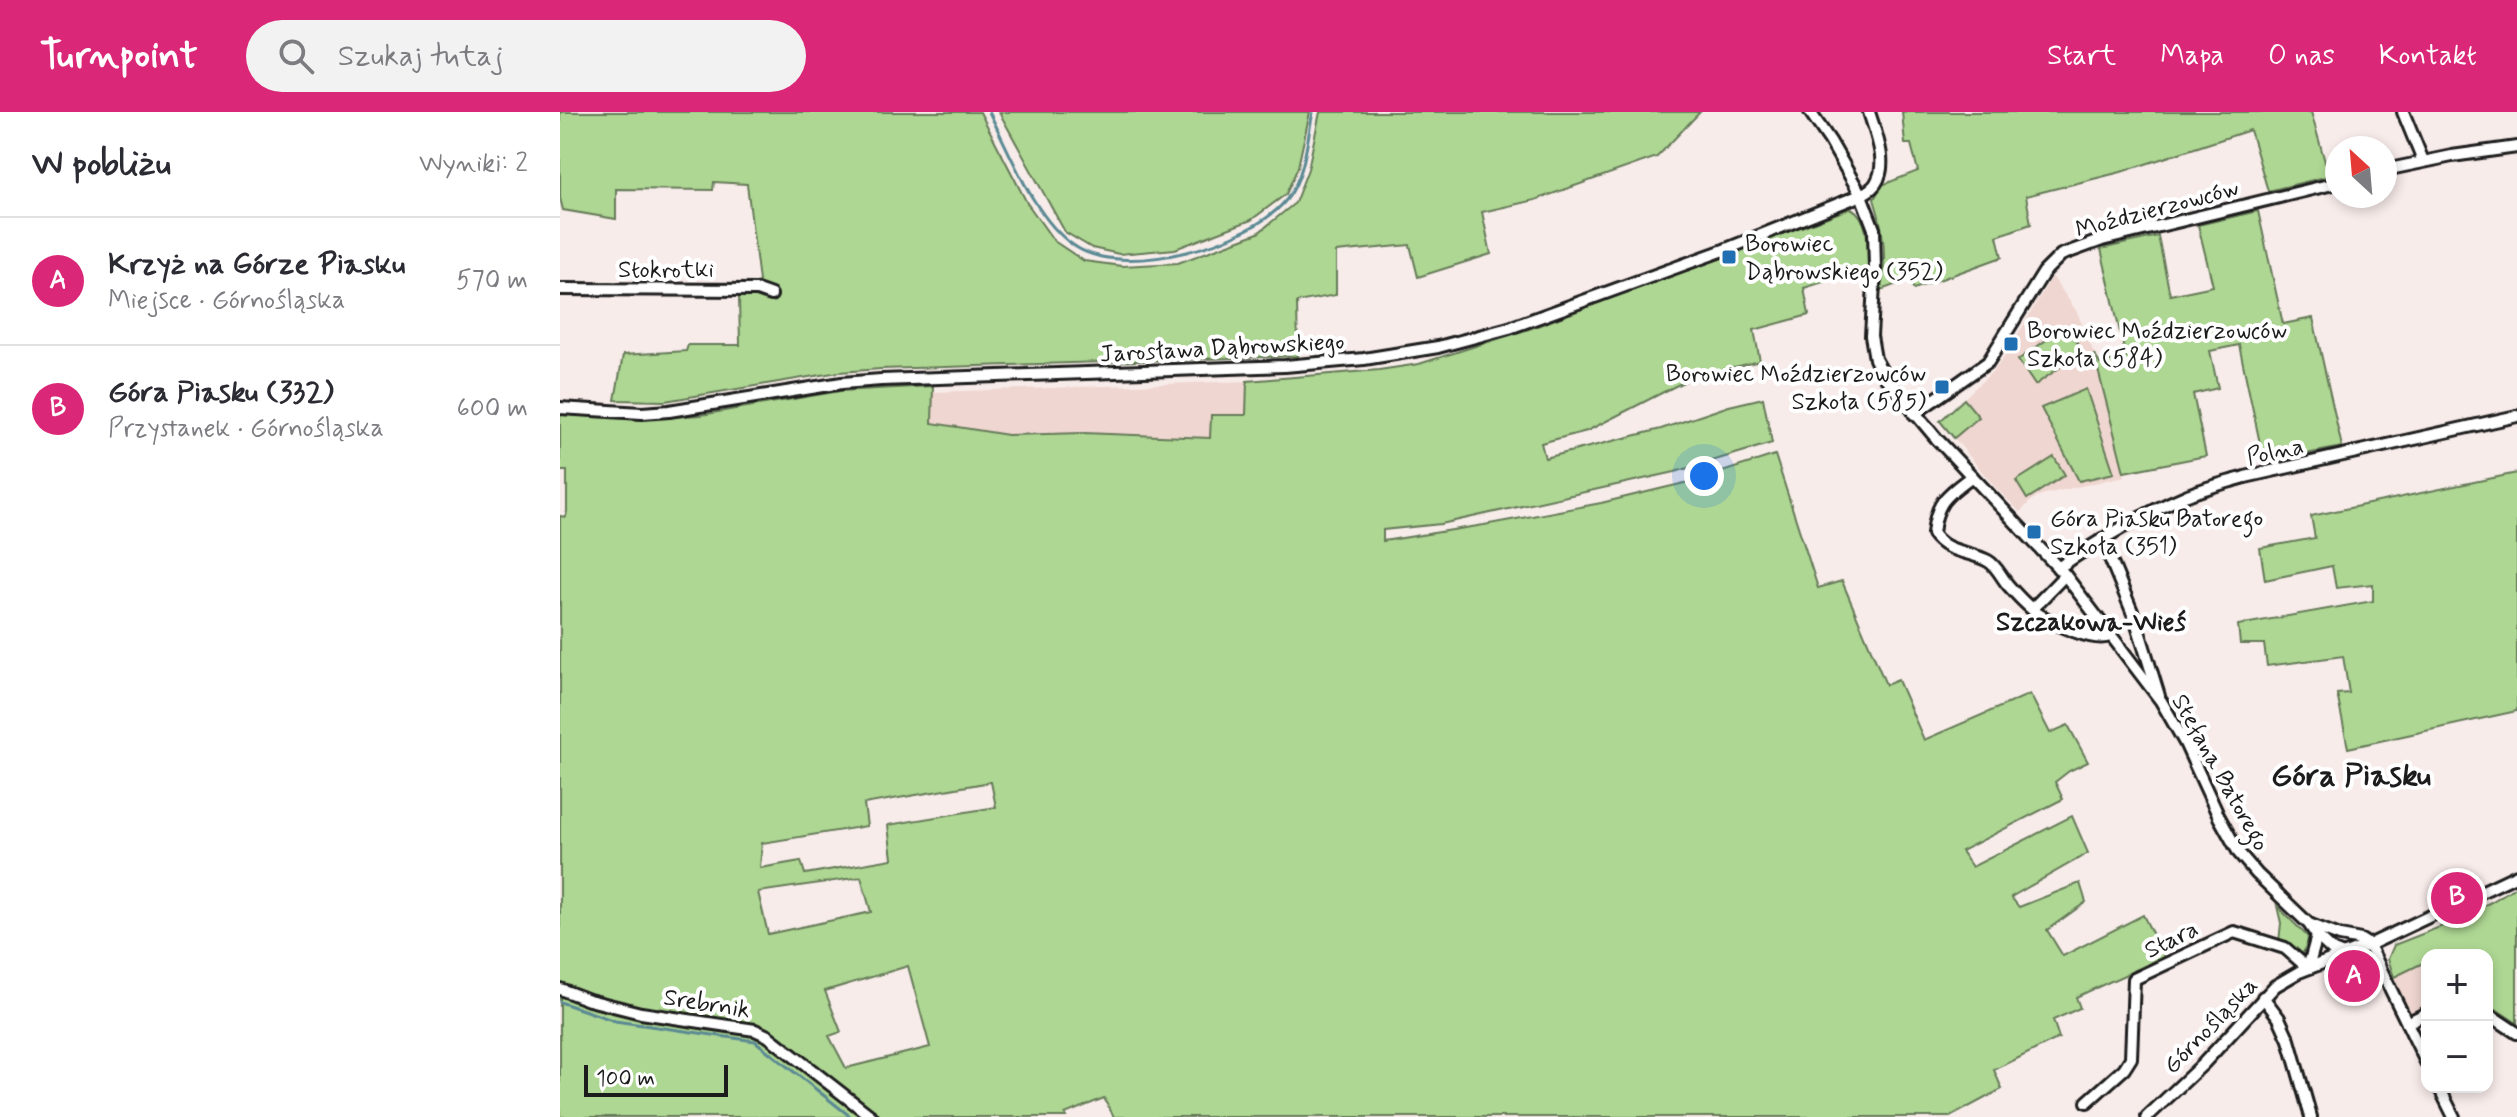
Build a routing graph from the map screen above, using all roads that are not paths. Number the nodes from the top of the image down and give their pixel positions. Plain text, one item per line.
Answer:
1 (1810, 112) edge
2 (1869, 112) edge
3 (2403, 112) edge
4 (2517, 147) edge
5 (2423, 161) junction
6 (2397, 167) edge
7 (2325, 186) edge
8 (1861, 195) junction
9 (560, 289) edge
10 (771, 295) dead end
11 (560, 408) edge
12 (1914, 414) junction
13 (2517, 416) edge
14 (1972, 476) junction
15 (2102, 539) junction
16 (2061, 571) junction
17 (2032, 609) junction
18 (2110, 636) junction
19 (2161, 701) junction
20 (2517, 875) edge
21 (2309, 924) junction
22 (2317, 936) junction
23 (2340, 936) junction
24 (2369, 945) junction
25 (2343, 955) junction
26 (2308, 968) junction
27 (560, 989) edge
28 (2263, 997) junction
29 (2421, 1016) edge
30 (2493, 1017) edge
31 (2407, 1023) junction
32 (2517, 1033) edge
33 (2421, 1052) edge
34 (2442, 1093) edge
35 (2087, 1102) dead end
36 (2149, 1116) edge
37 (872, 1117) edge
38 (2311, 1117) edge
39 (2454, 1117) edge

1 - 8 street, Stefana Batorego
2 - 8 street
3 - 5 street
4 - 5 street
5 - 6 street
7 - 12 street, Moździerzowców
8 - 11 street, Jarosława Dąbrowskiego
8 - 12 street, Stefana Batorego
9 - 10 street, Stokrotki
12 - 14 street, Stefana Batorego
13 - 15 street, Polna
14 - 16 street, Stefana Batorego
14 - 17 street
15 - 16 street, Polna
15 - 19 street
16 - 17 street, Polna
16 - 18 street, Stefana Batorego
17 - 18 street
18 - 19 street, Stefana Batorego
19 - 21 street, Stefana Batorego
20 - 24 street, Górnośląska
21 - 22 street, Stefana Batorego
21 - 23 street, Stefana Batorego
22 - 25 street, Stefana Batorego
22 - 26 street
23 - 24 street, Stefana Batorego
23 - 25 street
24 - 25 street, Górnośląska
24 - 31 street
25 - 26 street, Górnośląska
26 - 28 street, Górnośląska
26 - 35 street, Stara
27 - 37 street, Srebrnik
28 - 36 street, Górnośląska
28 - 38 street
29 - 31 street
30 - 32 street
31 - 33 street
34 - 39 street

